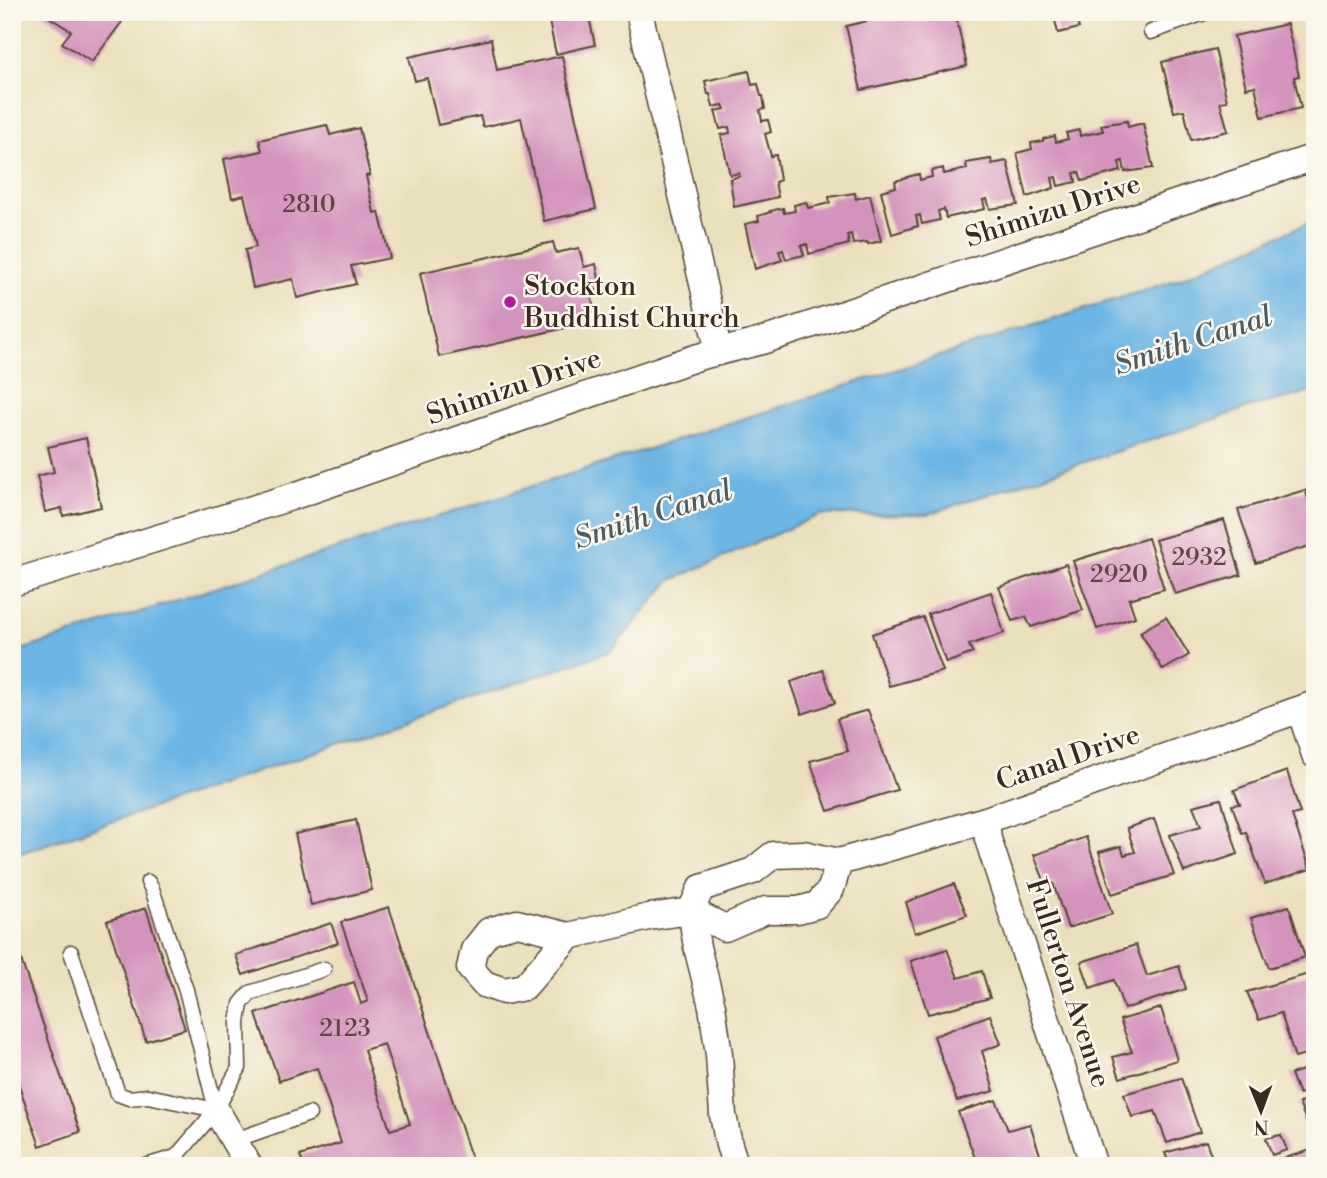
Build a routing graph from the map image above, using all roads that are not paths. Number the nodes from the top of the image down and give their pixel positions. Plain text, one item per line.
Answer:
1 (639, 12) edge
2 (1206, 12) edge
3 (1151, 32) dead end
4 (1315, 157) edge
5 (719, 352) junction
6 (12, 583) edge
7 (1307, 707) edge
8 (1315, 755) edge
9 (986, 820) junction
10 (839, 862) junction
11 (753, 871) junction
12 (148, 882) dead end
13 (766, 910) junction
14 (691, 911) junction
15 (569, 936) dead end
16 (71, 952) dead end
17 (324, 969) dead end
18 (216, 1110) junction
19 (309, 1114) dead end
20 (235, 1140) junction
21 (146, 1166) edge
22 (248, 1166) edge
23 (736, 1166) edge
24 (1094, 1166) edge

1 - 5 street
2 - 3 lane
4 - 5 street, Shimizu Drive
5 - 6 street, Shimizu Drive
7 - 8 street
7 - 9 street, Canal Drive
9 - 10 street, Canal Drive
9 - 24 street, Fullerton Avenue
10 - 11 street, Canal Drive
10 - 13 street
11 - 13 street
11 - 14 street, Canal Drive
12 - 18 lane
13 - 14 street
14 - 15 street
14 - 23 street
16 - 18 lane
17 - 18 lane
18 - 20 street
18 - 21 lane
19 - 20 lane
20 - 22 street

